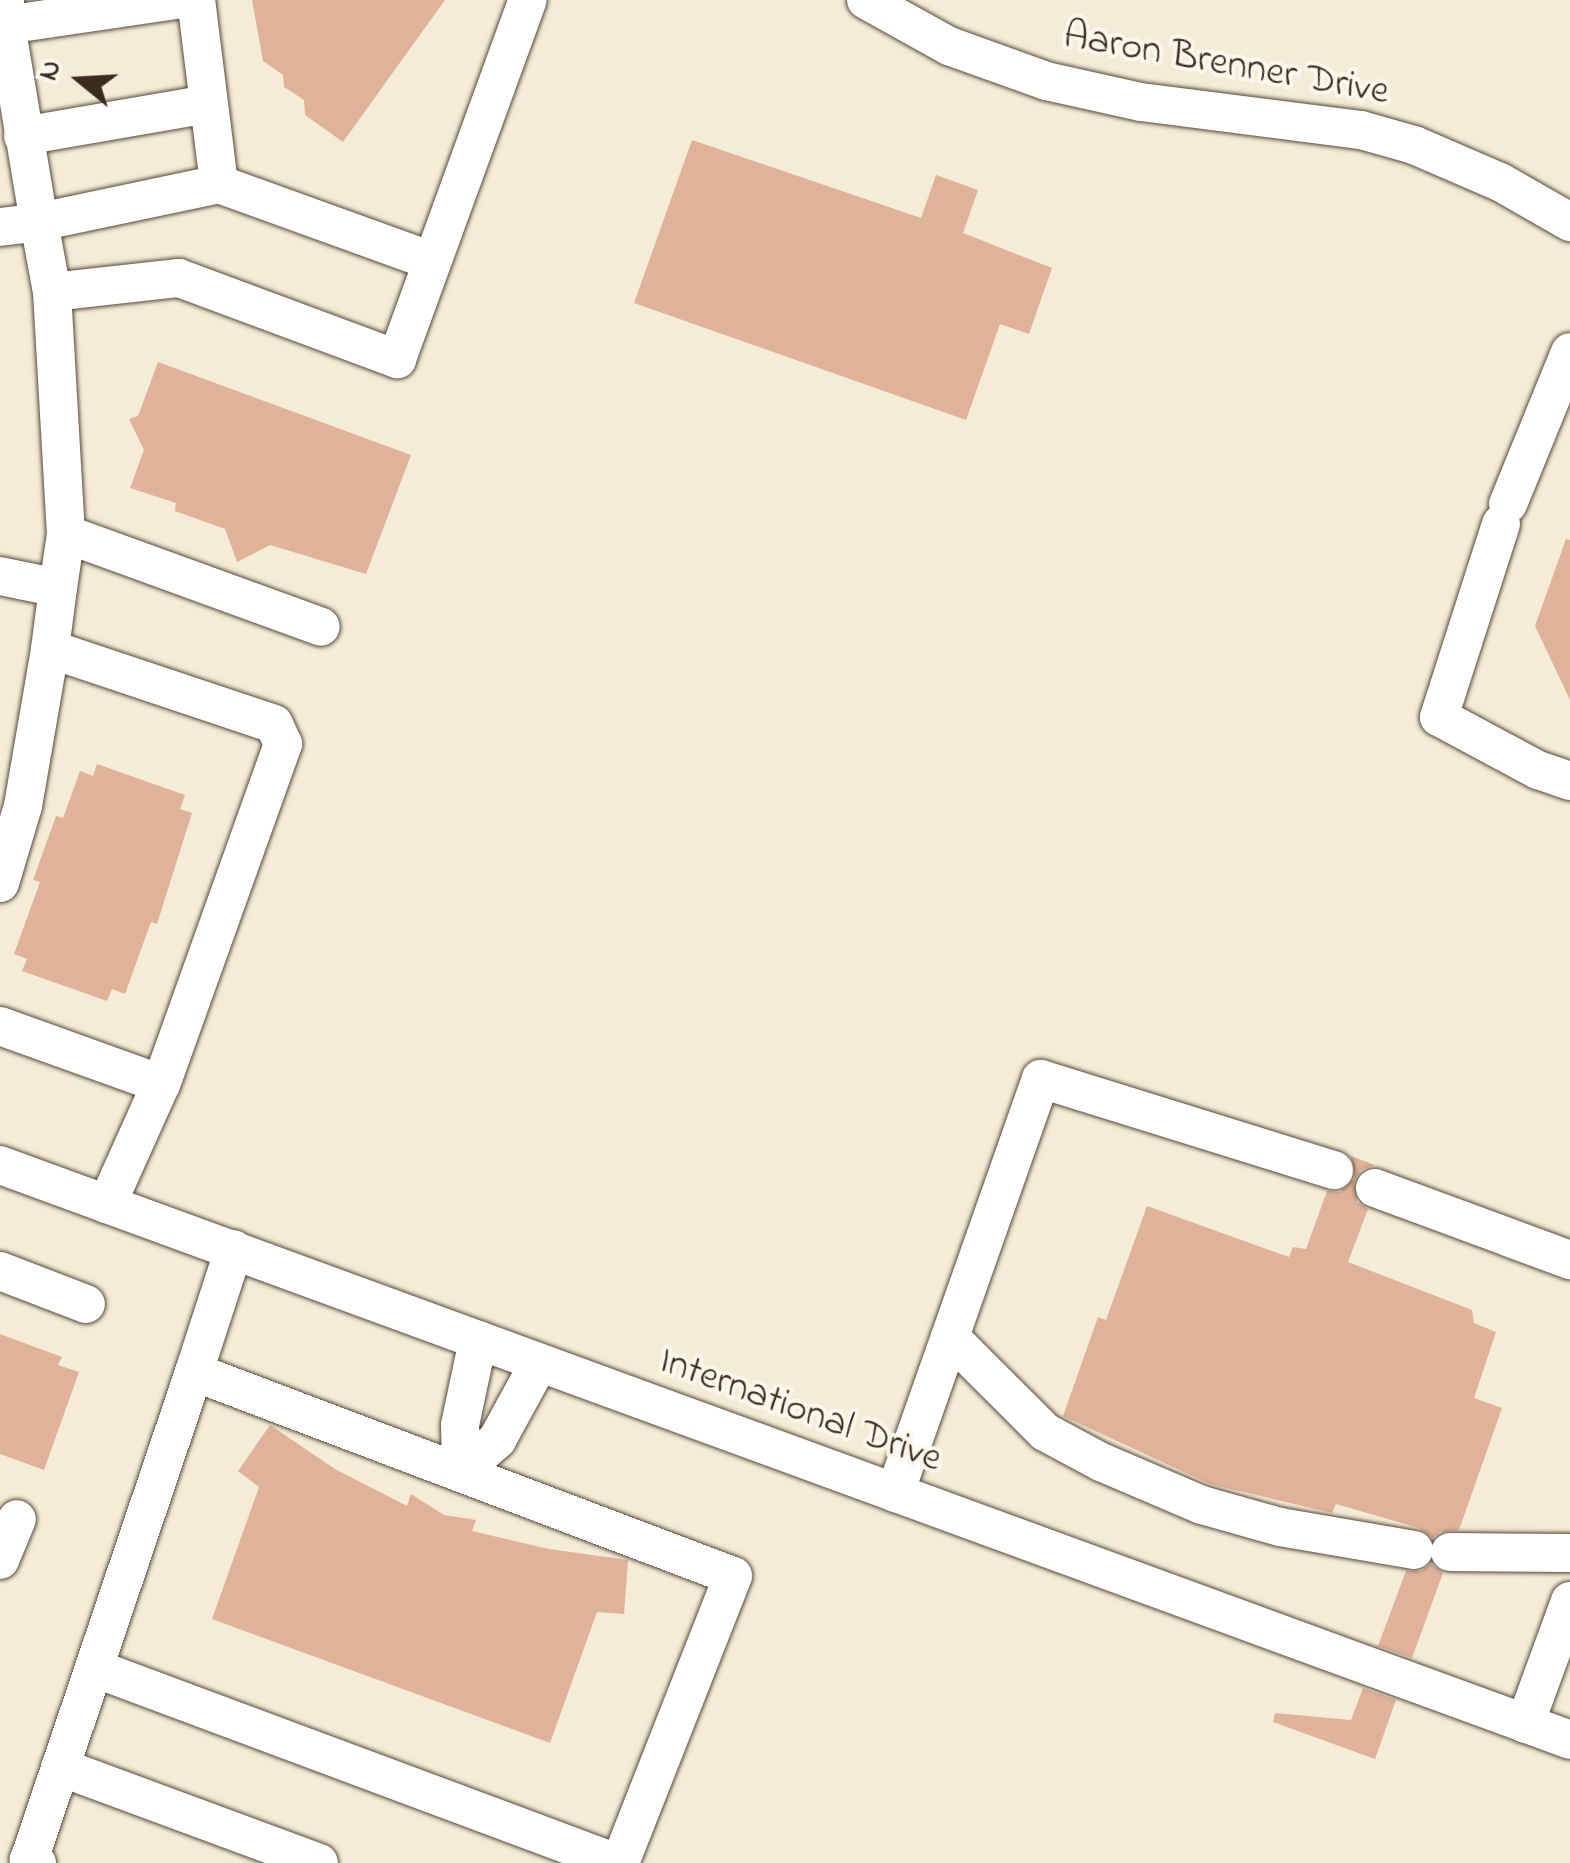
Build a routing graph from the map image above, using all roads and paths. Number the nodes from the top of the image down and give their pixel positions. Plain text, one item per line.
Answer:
1 (176, 0) edge
2 (196, 0) edge
3 (528, 0) edge
4 (866, 0) edge
5 (6, 12) edge
6 (208, 104) junction
7 (24, 136) junction
8 (219, 184) junction
9 (39, 222) junction
10 (1570, 222) edge
11 (0, 227) edge
12 (432, 261) junction
13 (52, 292) junction
14 (1568, 363) edge
15 (66, 534) junction
16 (0, 576) edge
17 (58, 588) junction
18 (321, 627) dead end
19 (50, 649) junction
20 (1570, 781) edge
21 (0, 883) edge
22 (0, 1026) edge
23 (161, 1084) junction
24 (0, 1165) edge
25 (1334, 1170) dead end
26 (1375, 1188) dead end
27 (107, 1204) junction
28 (234, 1250) junction
29 (1570, 1260) edge
30 (0, 1270) edge
31 (86, 1304) dead end
32 (950, 1337) junction
33 (478, 1340) junction
34 (539, 1363) junction
35 (194, 1372) junction
36 (462, 1471) junction
37 (895, 1493) junction
38 (16, 1519) dead end
39 (1570, 1553) edge
40 (0, 1560) edge
41 (1570, 1601) edge
42 (94, 1668) junction
43 (1525, 1724) junction
44 (1570, 1740) edge
45 (60, 1767) junction
46 (37, 1863) edge
47 (319, 1863) edge
48 (619, 1863) edge

1 - 5 street
2 - 6 street
3 - 12 street
4 - 10 street, Aaron Brenner Drive
5 - 7 street
6 - 7 street
6 - 8 street
7 - 9 street
8 - 9 street
8 - 12 street
9 - 11 street
9 - 13 street
12 - 13 street
13 - 15 street
14 - 20 street
15 - 17 street
15 - 18 street
16 - 17 street
17 - 19 street
19 - 21 street
19 - 23 street
22 - 23 street
23 - 27 street
24 - 27 street, International Drive
25 - 32 street
26 - 29 street
27 - 28 street, International Drive
28 - 33 street, International Drive
28 - 35 street
30 - 31 street
32 - 37 street
32 - 39 street
33 - 34 street, International Drive
33 - 36 street
34 - 36 street
34 - 37 street, International Drive
35 - 36 street
35 - 42 street
36 - 48 street
37 - 43 street, International Drive
38 - 40 street
41 - 43 street
42 - 45 street
42 - 48 street
43 - 44 street, International Drive
45 - 46 street
45 - 47 street

